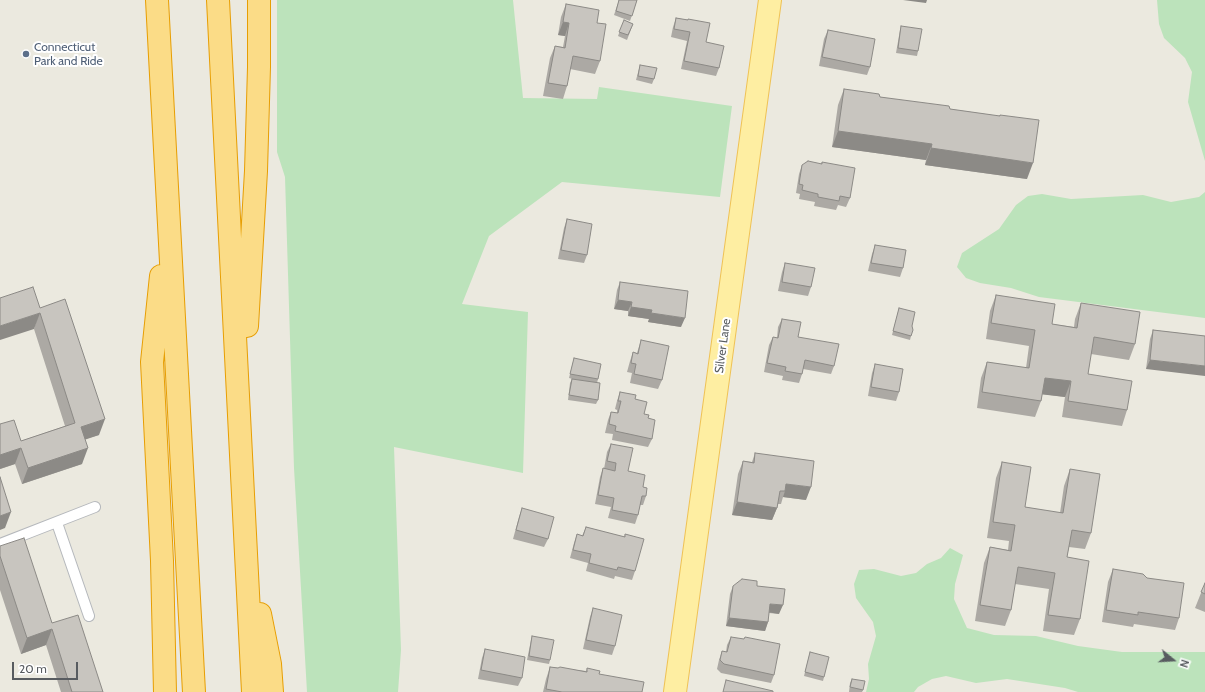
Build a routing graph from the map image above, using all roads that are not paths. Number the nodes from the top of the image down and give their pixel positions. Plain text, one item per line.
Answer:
1 (157, 0) edge
2 (218, 0) edge
3 (259, 0) edge
4 (770, 0) edge
5 (168, 201) junction
6 (240, 429) junction
7 (95, 507) dead end
8 (57, 523) junction
9 (245, 543) junction
10 (0, 544) edge
11 (89, 616) dead end
12 (165, 692) edge
13 (194, 692) edge
14 (253, 692) edge
15 (272, 692) edge
16 (675, 692) edge

1 - 5 highway
2 - 6 highway
3 - 6 highway
4 - 16 main road, Silver Lane
5 - 12 highway
5 - 13 highway
6 - 9 highway
7 - 8 lane
8 - 10 lane
8 - 11 lane
9 - 14 highway
9 - 15 highway

